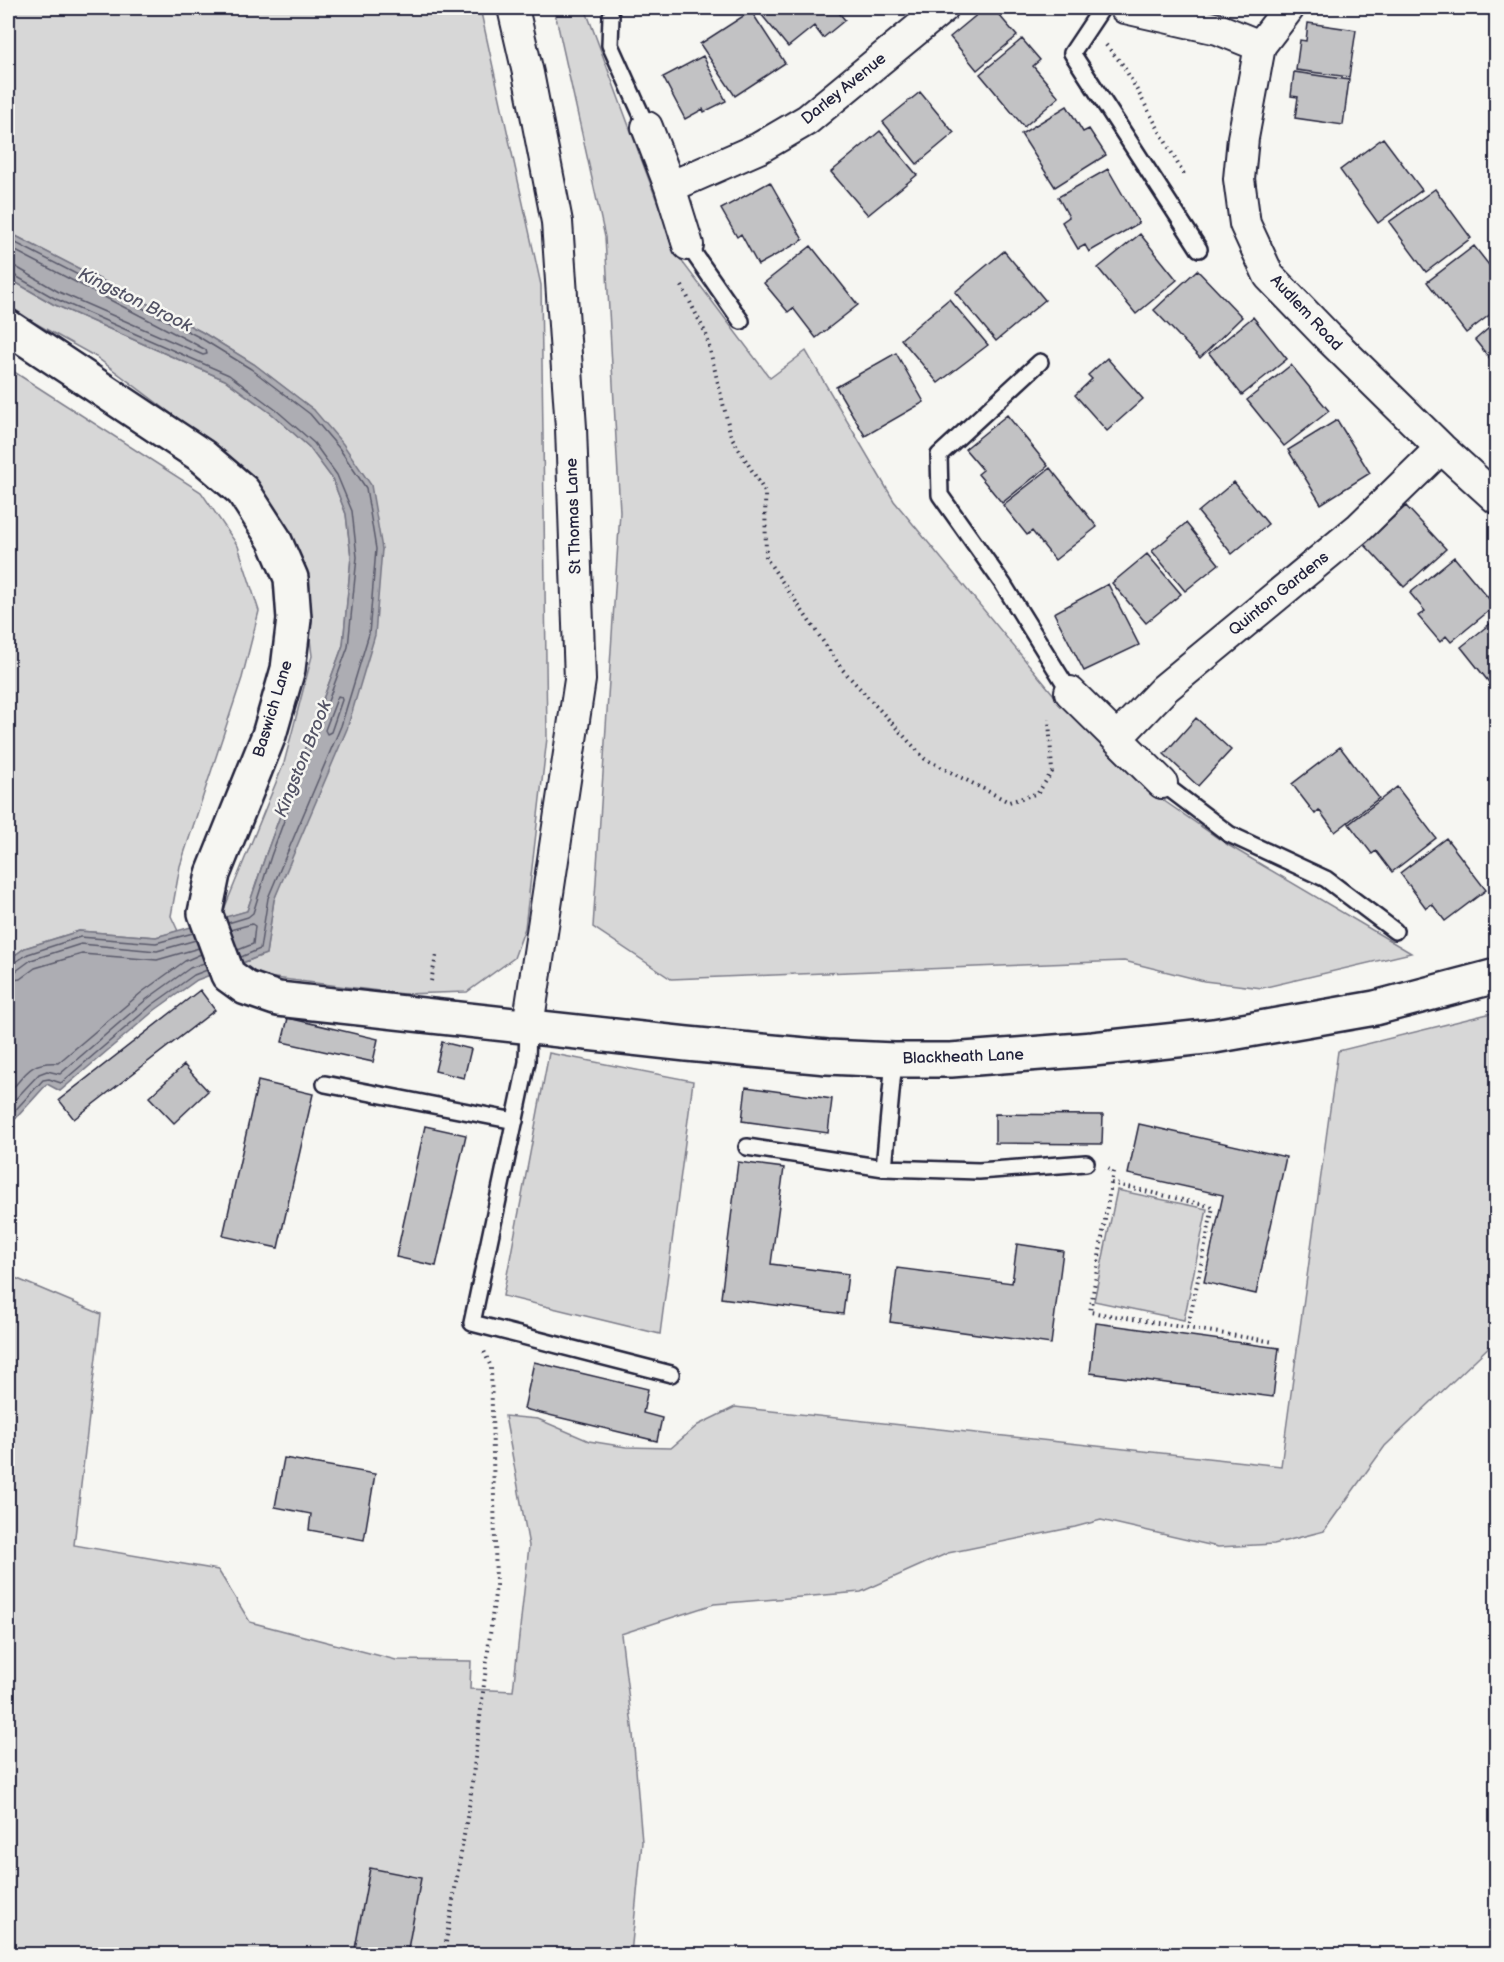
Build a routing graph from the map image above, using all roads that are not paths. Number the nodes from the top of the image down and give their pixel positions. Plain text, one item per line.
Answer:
1 (513, 8) edge
2 (944, 8) edge
3 (1102, 8) edge
4 (1125, 8) edge
5 (1289, 8) edge
6 (611, 15) dead end
7 (1260, 46) junction
8 (647, 127) joint
9 (670, 187) junction
10 (688, 245) joint
11 (1199, 249) dead end
12 (741, 321) dead end
13 (8, 327) edge
14 (1040, 362) dead end
15 (1440, 448) junction
16 (1497, 498) edge
17 (1070, 692) joint
18 (1117, 738) junction
19 (1161, 783) joint
20 (1395, 931) dead end
21 (1497, 976) edge
22 (424, 1015) joint
23 (528, 1026) junction
24 (894, 1060) junction
25 (325, 1084) dead end
26 (515, 1121) junction
27 (747, 1147) dead end
28 (1086, 1163) road end
29 (884, 1168) junction
30 (670, 1374) dead end

1 - 23 street, St Thomas Lane
2 - 9 street, Darley Avenue
3 - 11 lane
4 - 7 street
5 - 7 street, Audlem Road
6 - 8 lane
7 - 15 street, Audlem Road
8 - 9 street
9 - 10 street
10 - 12 lane
13 - 22 street, Baswich Lane
14 - 17 lane
15 - 16 street, Audlem Road
15 - 18 street, Quinton Gardens
17 - 18 street
18 - 19 street
19 - 20 lane
21 - 24 street, Blackheath Lane
22 - 23 street, Blackheath Lane
23 - 24 street, Blackheath Lane
23 - 26 lane
24 - 29 lane
25 - 26 lane
26 - 30 lane
27 - 29 lane
28 - 29 lane

